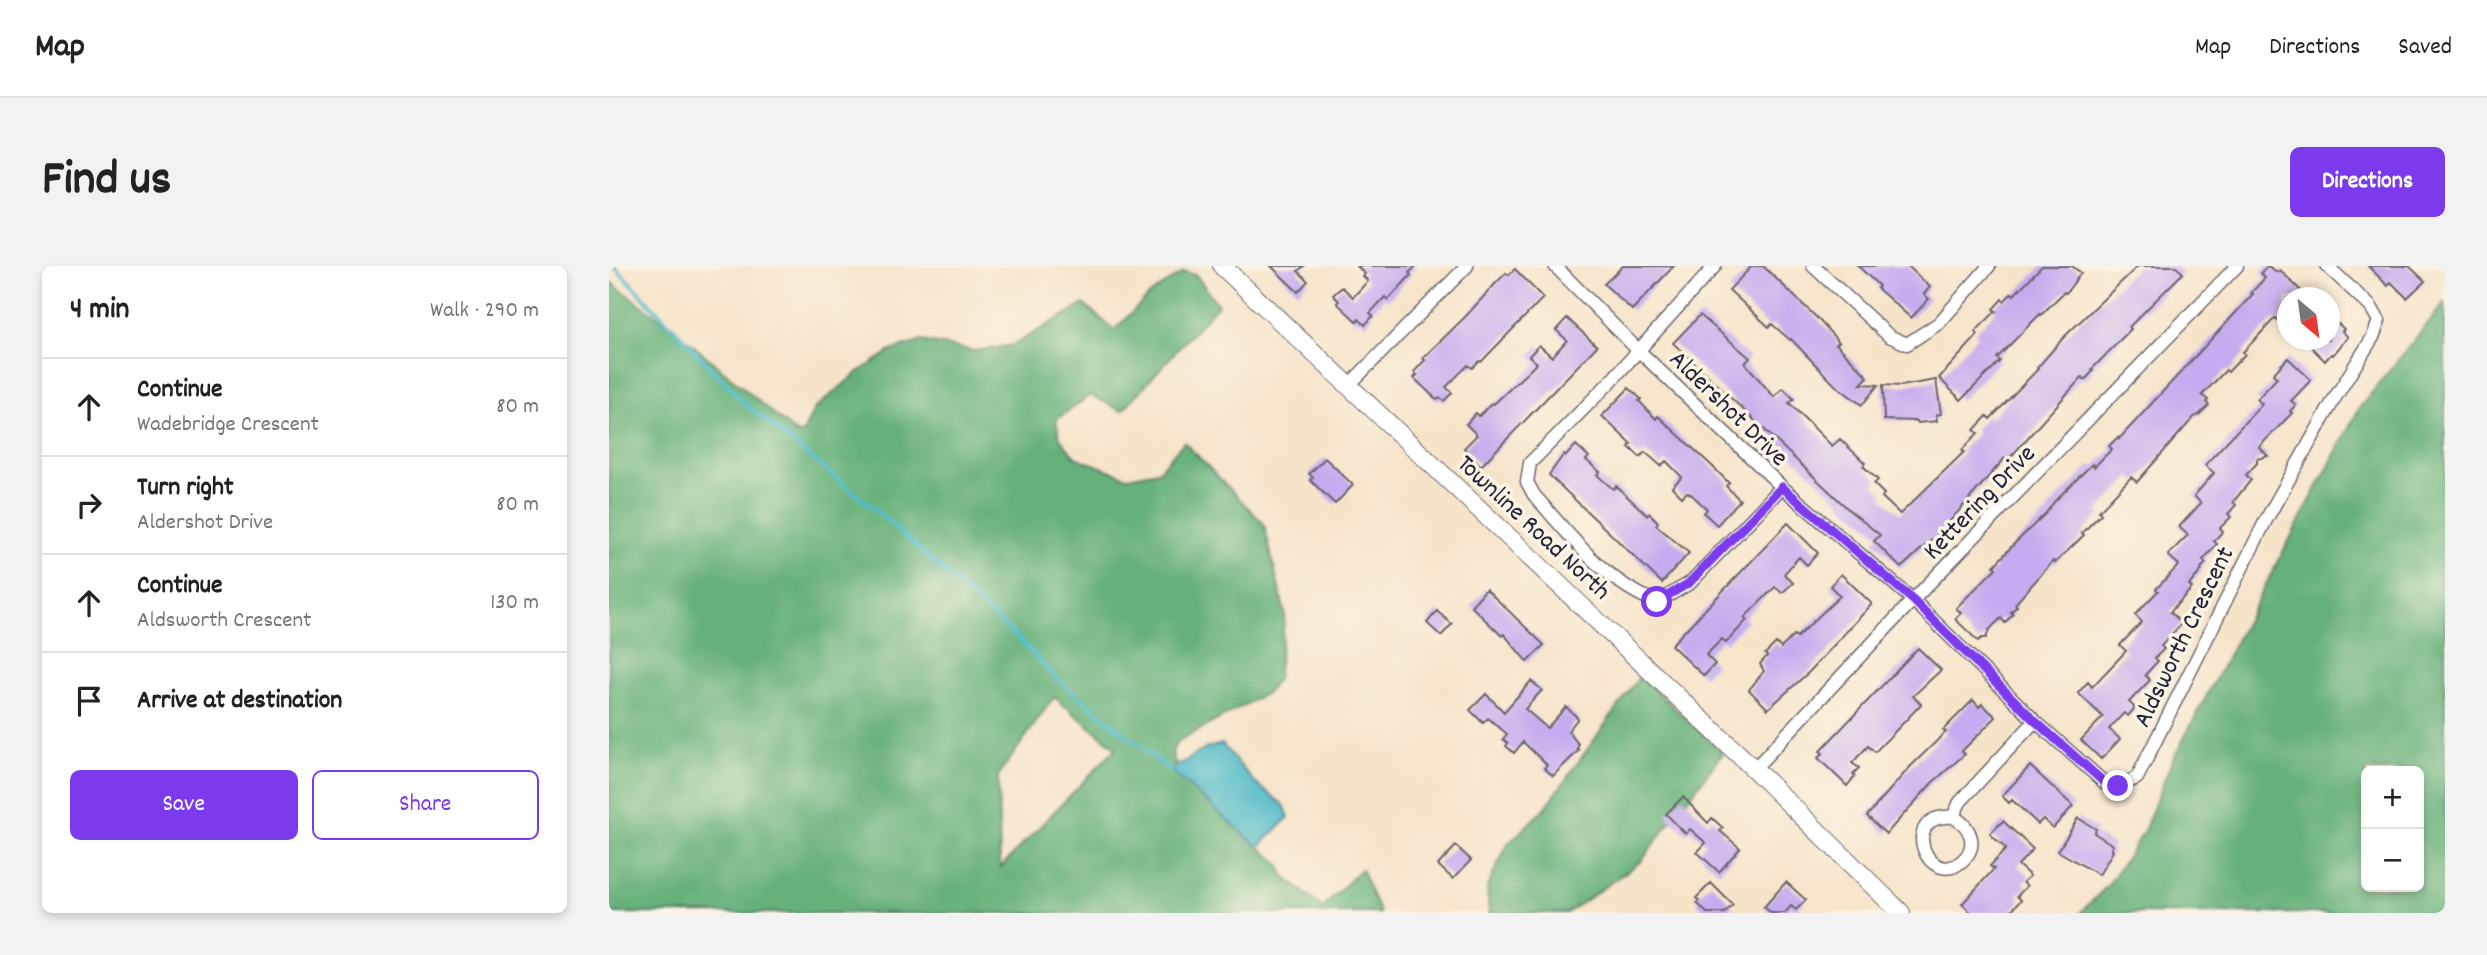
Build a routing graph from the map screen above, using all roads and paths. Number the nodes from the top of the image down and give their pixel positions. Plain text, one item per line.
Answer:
1 (1222, 266) edge
2 (1467, 266) edge
3 (1555, 266) edge
4 (1715, 266) edge
5 (1814, 266) edge
6 (1989, 266) edge
7 (2237, 266) edge
8 (2327, 266) edge
9 (1638, 350) junction
10 (1348, 386) junction
11 (1782, 487) junction
12 (1913, 600) junction
13 (2035, 721) junction
14 (1754, 769) junction
15 (1953, 817) junction
16 (1901, 913) edge

1 - 10 main road, Townline Road North
2 - 10 street
3 - 9 street, Aldershot Drive
4 - 9 street
5 - 6 street
7 - 12 street, Kettering Drive
8 - 13 street, Aldsworth Crescent
9 - 11 street, Aldershot Drive
9 - 11 street
10 - 14 main road, Townline Road North
11 - 12 street, Aldershot Drive
12 - 13 street, Aldsworth Crescent
12 - 14 street, Kettering Drive
13 - 15 street
14 - 16 main road, Townline Road North
15 - 15 street

